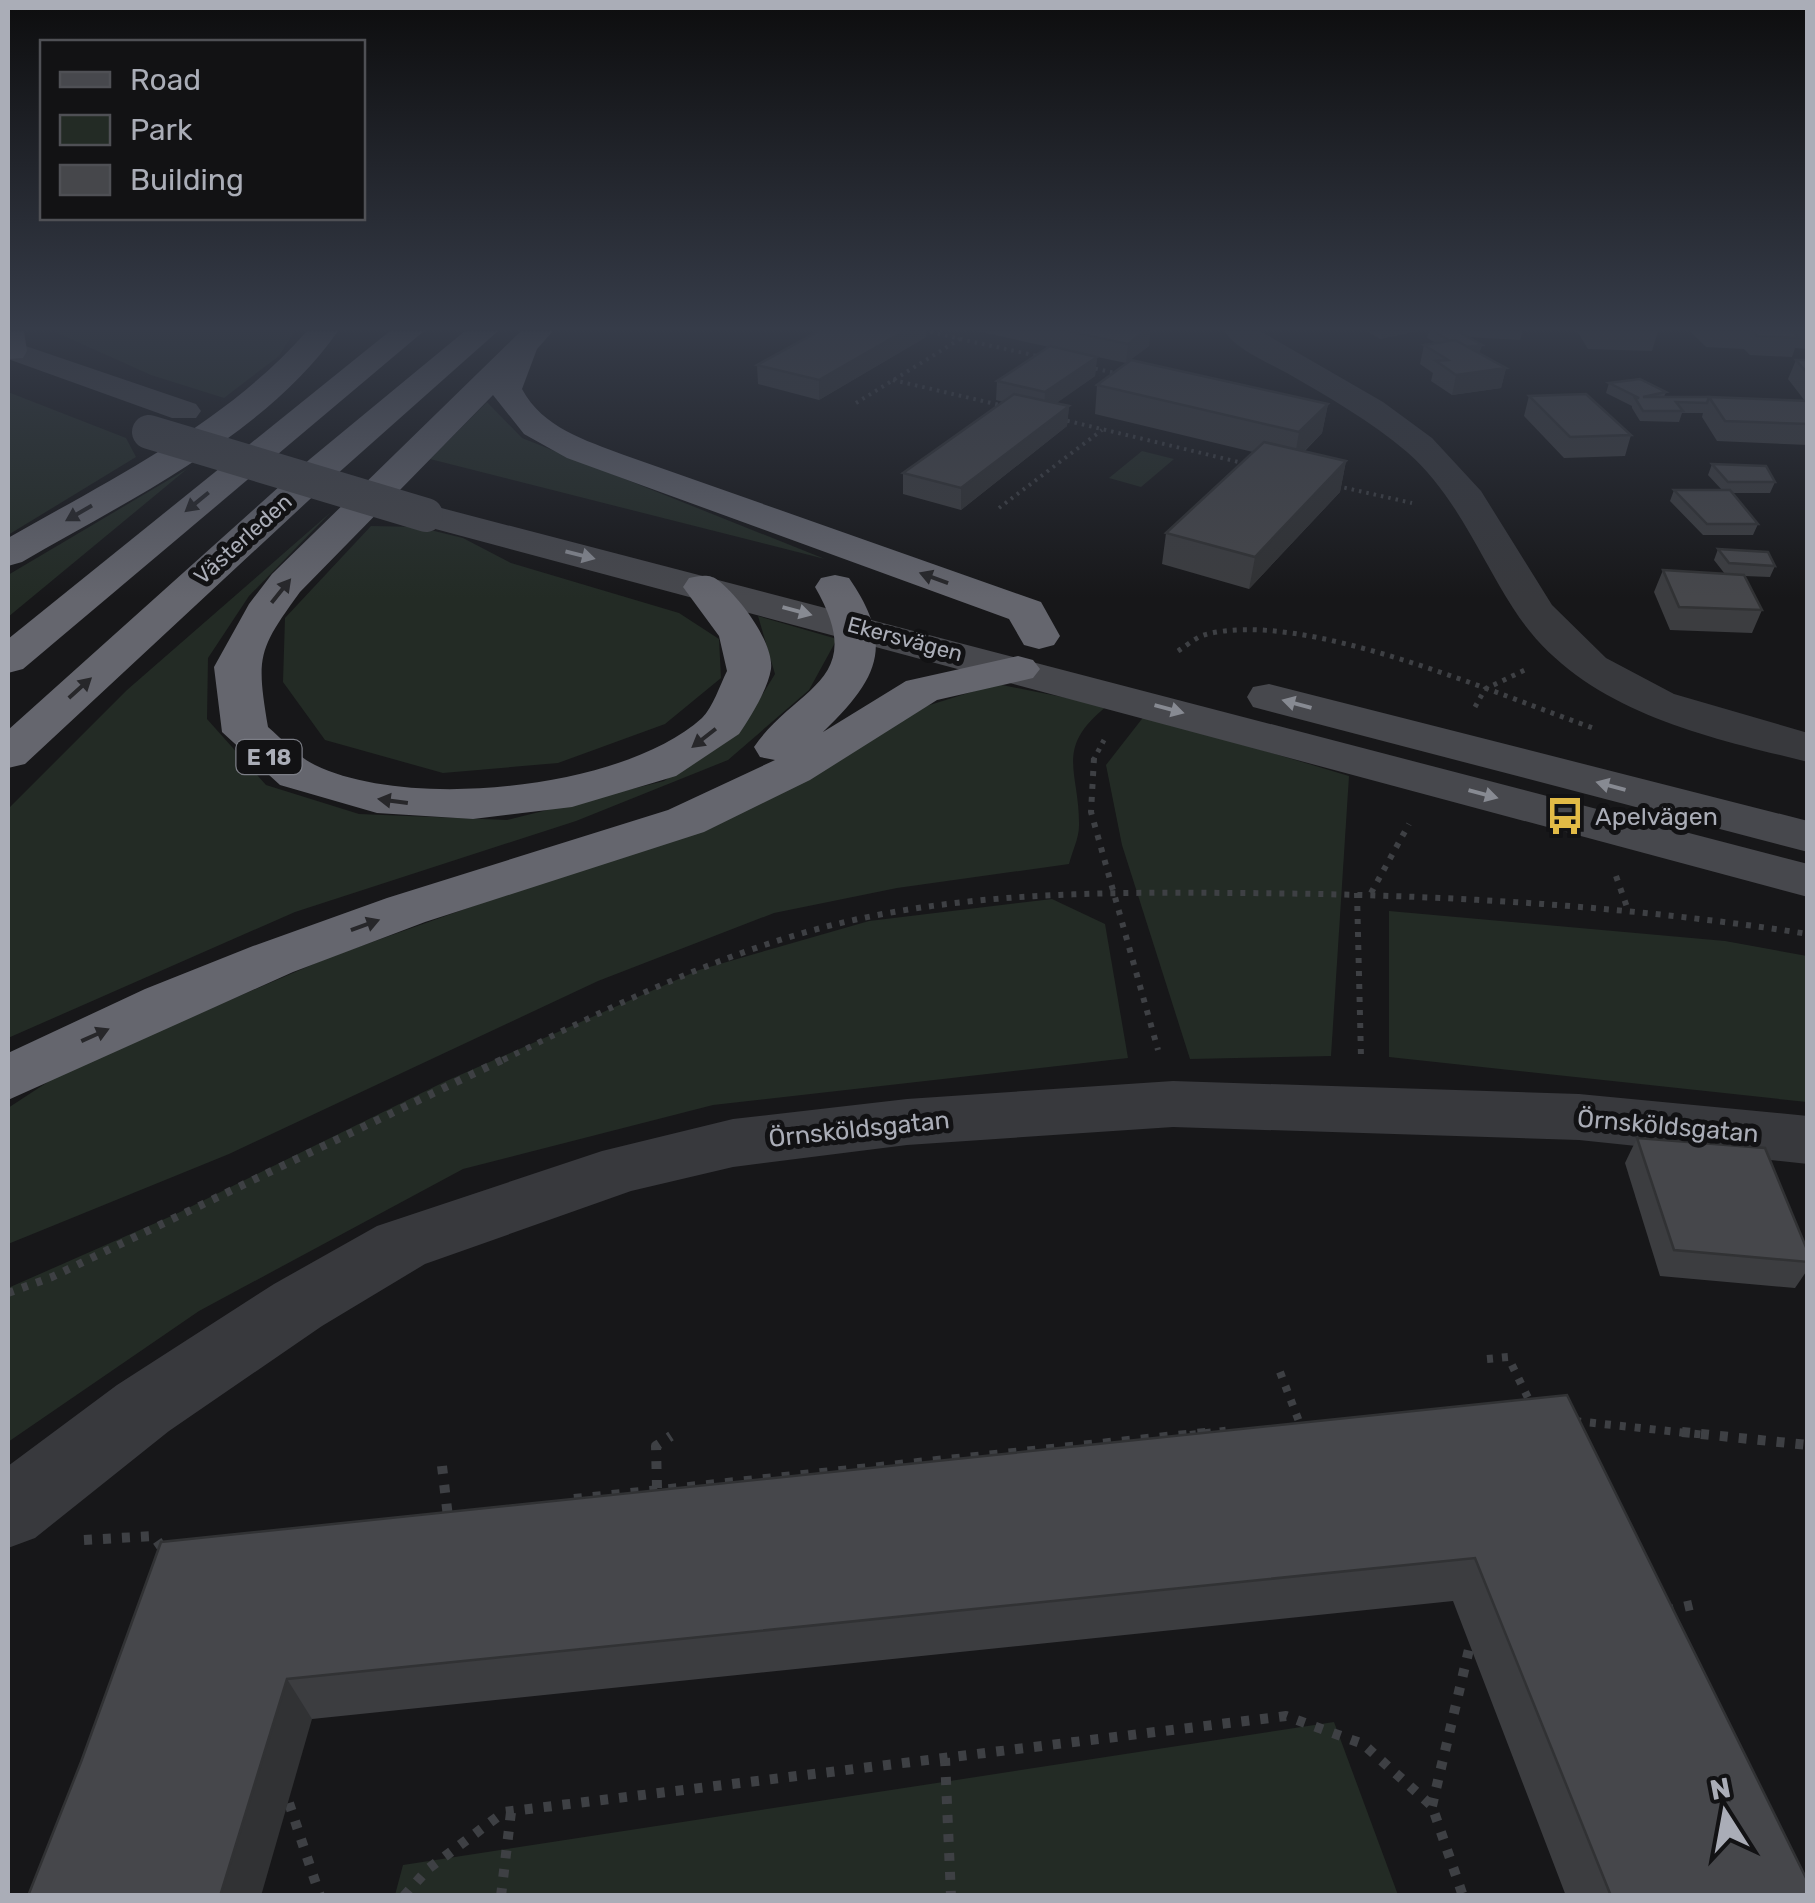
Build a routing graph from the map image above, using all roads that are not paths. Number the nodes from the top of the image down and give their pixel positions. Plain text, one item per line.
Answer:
1 (127, 420) edge
2 (212, 420) edge
3 (226, 420) edge
4 (301, 420) edge
5 (379, 420) edge
6 (450, 420) edge
7 (524, 420) edge
8 (1382, 420) edge
9 (8, 554) edge
10 (835, 586) junction
11 (703, 587) junction
12 (856, 626) junction
13 (1028, 652) junction
14 (8, 660) edge
15 (1808, 748) edge
16 (8, 754) edge
17 (1808, 837) edge
18 (585, 854) junction
19 (1808, 882) edge
20 (8, 1078) edge
21 (1808, 1140) edge
22 (8, 1512) edge

1 -> 11 main road, Ekersvägen, bridge
2 - 10 main road, Ekersvägen
3 -> 9 highway
4 -> 14 highway
16 -> 5 highway, Västerleden
11 -> 6 highway, E 18
13 -> 7 highway, E 18
8 - 15 street
10 - 12 highway
10 - 13 main road, Ekersvägen
11 -> 12 main road, Ekersvägen
12 - 13 main road, Ekersvägen
12 - 18 highway
17 -> 13 main road, Ekersvägen
13 - 18 highway
13 -> 19 main road, Ekersvägen
20 -> 18 highway
21 - 22 street, Örnsköldsgatan

